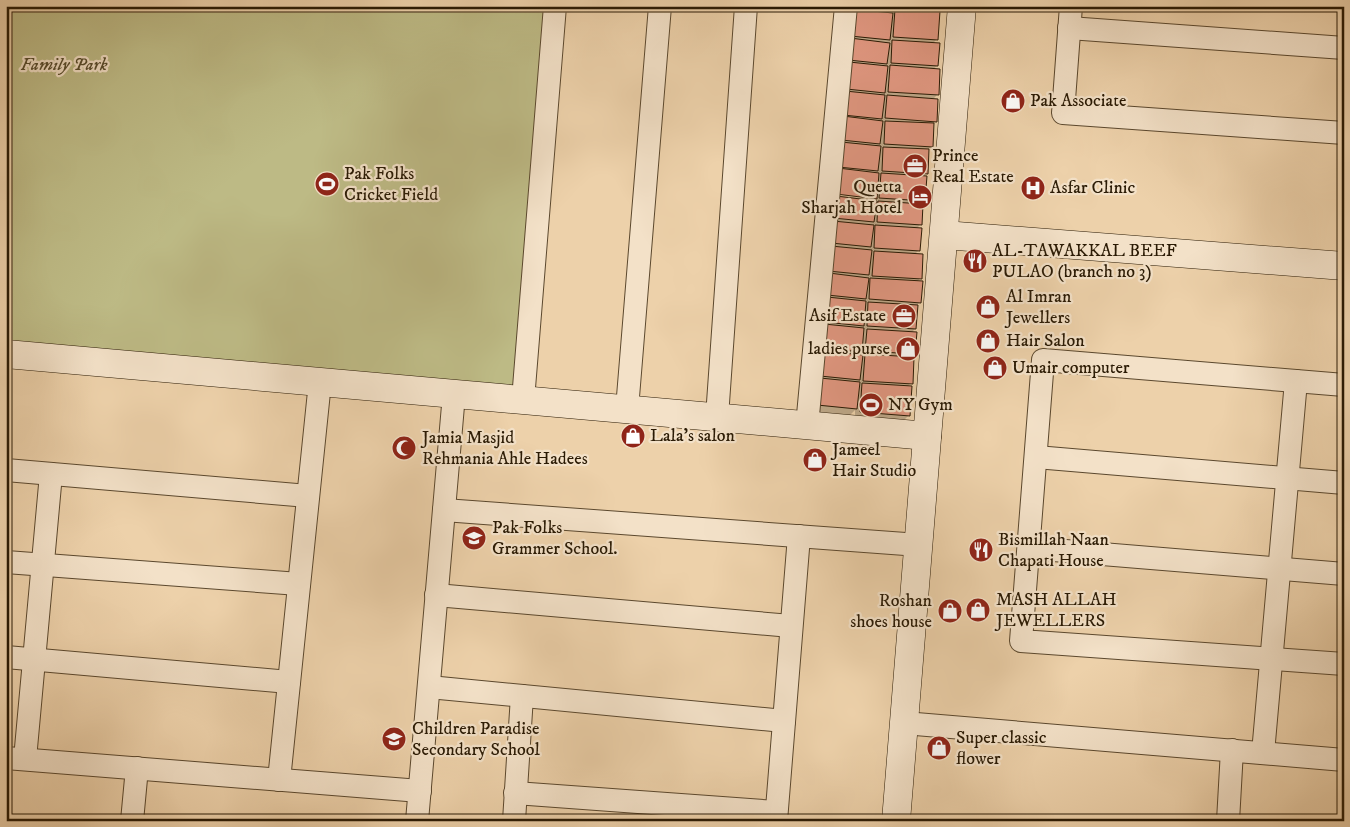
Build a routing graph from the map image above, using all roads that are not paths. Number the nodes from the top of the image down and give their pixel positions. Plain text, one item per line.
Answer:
1 (555, 6) edge
2 (660, 6) edge
3 (746, 6) edge
4 (846, 6) edge
5 (962, 6) edge
6 (1070, 17) edge
7 (1344, 48) edge
8 (1344, 134) edge
9 (944, 235) junction
10 (1344, 266) edge
11 (6, 354) edge
12 (1296, 381) junction
13 (320, 382) junction
14 (1344, 385) edge
15 (454, 394) junction
16 (523, 400) junction
17 (627, 410) junction
18 (717, 417) junction
19 (807, 426) junction
20 (928, 436) junction
21 (1036, 457) junction
22 (6, 470) edge
23 (51, 474) junction
24 (1287, 478) junction
25 (1344, 483) edge
26 (308, 496) junction
27 (444, 510) junction
28 (799, 536) junction
29 (919, 545) junction
30 (1029, 548) junction
31 (6, 562) edge
32 (42, 565) junction
33 (1279, 568) junction
34 (1344, 574) edge
35 (299, 584) junction
36 (436, 595) junction
37 (791, 626) junction
38 (6, 657) edge
39 (35, 659) junction
40 (1271, 660) junction
41 (1344, 664) edge
42 (289, 682) junction
43 (429, 687) junction
44 (522, 696) junction
45 (784, 721) junction
46 (904, 723) junction
47 (1232, 750) junction
48 (1262, 753) junction
49 (15, 759) edge
50 (1344, 760) edge
51 (137, 768) junction
52 (279, 780) junction
53 (420, 791) junction
54 (515, 793) junction
55 (776, 816) edge
56 (132, 821) edge
57 (417, 821) edge
58 (514, 821) edge
59 (896, 821) edge
60 (1228, 821) edge

1 - 16 street
2 - 17 street
3 - 18 street
4 - 19 street
5 - 9 street
6 - 7 street
6 - 8 street
9 - 10 street
9 - 20 street
11 - 13 street
12 - 14 street
12 - 21 street
12 - 24 street
13 - 15 street
13 - 26 street
15 - 16 street
15 - 27 street
16 - 17 street
17 - 18 street
18 - 19 street
19 - 20 street
20 - 29 street
21 - 24 street
21 - 30 street
22 - 23 street
23 - 26 street
23 - 32 street
24 - 25 street
24 - 33 street
26 - 35 street
27 - 28 street
27 - 36 street
28 - 29 street
28 - 37 street
29 - 46 street
30 - 33 street
30 - 40 street
31 - 32 street
32 - 35 street
32 - 39 street
33 - 34 street
33 - 40 street
35 - 42 street
36 - 37 street
36 - 43 street
37 - 45 street
38 - 39 street
39 - 42 street
39 - 49 street
40 - 41 street
40 - 48 street
42 - 52 street
43 - 44 street
43 - 53 street
44 - 45 street
44 - 54 street
45 - 55 street
46 - 47 street
46 - 59 street
47 - 48 street
47 - 60 street
48 - 50 street
49 - 51 street
51 - 52 street
51 - 56 street
52 - 53 street
53 - 57 street
54 - 55 street
54 - 58 street

